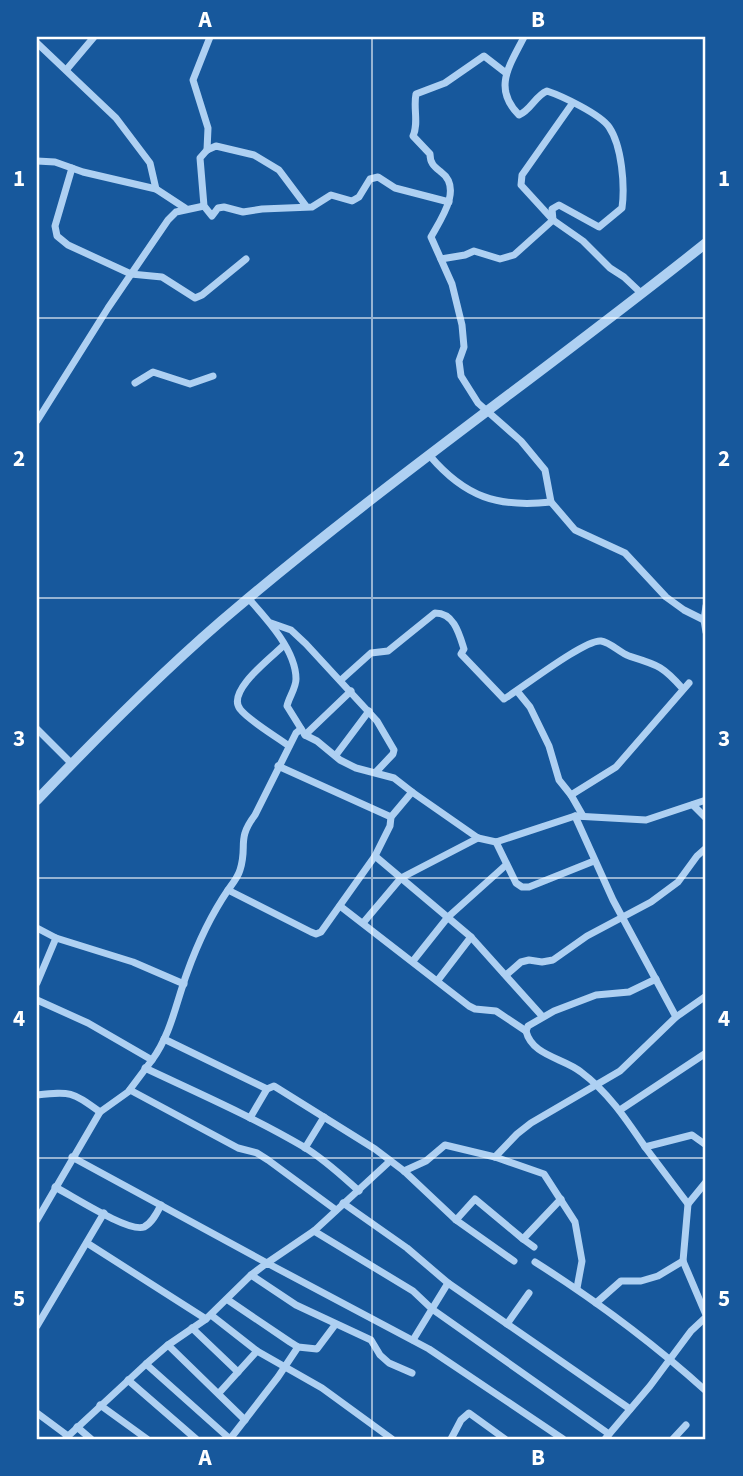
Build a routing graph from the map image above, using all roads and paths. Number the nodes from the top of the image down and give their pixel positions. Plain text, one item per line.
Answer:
1 (94, 37) edge
2 (210, 37) edge
3 (524, 37) edge
4 (37, 43) edge
5 (67, 69) junction
6 (506, 73) junction
7 (572, 104) junction
8 (207, 150) junction
9 (37, 161) edge
10 (72, 168) junction
11 (156, 189) junction
12 (449, 202) junction
13 (204, 206) junction
14 (306, 206) junction
15 (185, 208) junction
16 (553, 220) junction
17 (706, 243) edge
18 (246, 259) dead end
19 (441, 259) junction
20 (131, 274) junction
21 (642, 294) junction
22 (213, 376) dead end
23 (135, 383) dead end
24 (487, 413) junction
25 (37, 421) edge
26 (430, 456) junction
27 (551, 502) junction
28 (248, 598) junction
29 (706, 606) edge
30 (704, 620) junction
31 (271, 623) junction
32 (706, 632) edge
33 (284, 645) junction
34 (341, 680) junction
35 (689, 682) dead end
36 (683, 689) junction
37 (351, 691) junction
38 (517, 691) junction
39 (369, 712) junction
40 (37, 729) edge
41 (303, 732) junction
42 (289, 746) junction
43 (336, 755) junction
44 (72, 764) junction
45 (278, 766) junction
46 (376, 772) junction
47 (412, 792) junction
48 (39, 793) edge
49 (571, 795) junction
50 (706, 800) edge
51 (693, 805) junction
52 (579, 816) junction
53 (391, 817) junction
54 (706, 818) edge
55 (478, 838) junction
56 (496, 842) junction
57 (706, 848) edge
58 (375, 856) junction
59 (594, 861) junction
60 (506, 864) junction
61 (401, 878) junction
62 (228, 890) junction
63 (340, 906) junction
64 (448, 917) junction
65 (622, 917) junction
66 (363, 923) junction
67 (37, 928) edge
68 (471, 937) junction
69 (56, 938) junction
70 (413, 961) junction
71 (506, 975) junction
72 (656, 979) junction
73 (438, 980) junction
74 (37, 983) edge
75 (184, 984) junction
76 (706, 996) edge
77 (37, 1000) edge
78 (542, 1016) junction
79 (677, 1017) junction
80 (526, 1031) junction
81 (164, 1040) junction
82 (706, 1053) edge
83 (152, 1060) junction
84 (145, 1068) junction
85 (596, 1085) junction
86 (267, 1089) junction
87 (130, 1090) junction
88 (37, 1095) edge
89 (620, 1110) junction
90 (100, 1112) junction
91 (324, 1117) junction
92 (250, 1118) junction
93 (706, 1145) edge
94 (645, 1147) junction
95 (305, 1148) junction
96 (72, 1157) junction
97 (495, 1157) junction
98 (390, 1161) junction
99 (404, 1171) junction
100 (706, 1182) edge
101 (55, 1187) junction
102 (359, 1191) junction
103 (561, 1199) junction
104 (343, 1203) junction
105 (688, 1203) junction
106 (161, 1205) junction
107 (335, 1210) junction
108 (104, 1213) junction
109 (37, 1220) edge
110 (457, 1220) junction
111 (314, 1231) junction
112 (523, 1239) junction
113 (86, 1243) junction
114 (534, 1247) dead end
115 (514, 1261) dead end
116 (683, 1261) junction
117 (535, 1262) dead end
118 (267, 1264) junction
119 (251, 1275) junction
120 (448, 1283) junction
121 (577, 1288) junction
122 (529, 1293) dead end
123 (229, 1300) junction
124 (596, 1303) junction
125 (432, 1309) junction
126 (706, 1316) edge
127 (209, 1317) junction
128 (507, 1324) junction
129 (335, 1325) junction
130 (37, 1326) edge
131 (192, 1328) junction
132 (413, 1340) junction
133 (169, 1345) junction
134 (298, 1347) junction
135 (257, 1351) junction
136 (670, 1359) junction
137 (146, 1364) junction
138 (285, 1367) junction
139 (239, 1372) junction
140 (412, 1373) dead end
141 (128, 1380) junction
142 (706, 1391) edge
143 (219, 1393) junction
144 (100, 1405) junction
145 (630, 1409) junction
146 (37, 1413) edge
147 (245, 1420) junction
148 (686, 1425) dead end
149 (77, 1427) junction
150 (607, 1437) edge
151 (66, 1438) edge
152 (232, 1438) edge
153 (92, 1439) edge
154 (147, 1439) edge
155 (196, 1439) edge
156 (392, 1439) edge
157 (451, 1439) edge
158 (505, 1439) edge
159 (562, 1439) edge
160 (673, 1439) edge

1 - 5 street
2 - 8 street
3 - 6 street
4 - 5 street
5 - 11 street
6 - 7 street
6 - 12 street
7 - 16 street
7 - 16 street
8 - 13 street
8 - 14 street
9 - 10 street
10 - 11 street
10 - 20 street
11 - 15 street
12 - 14 street
12 - 19 street
13 - 14 street
13 - 15 street
15 - 20 street
16 - 19 street
16 - 21 street
17 - 21 street
18 - 20 street
19 - 24 street
20 - 25 street
21 - 24 street
22 - 23 street
24 - 26 street
24 - 27 street
26 - 27 street
26 - 28 street
27 - 30 street
28 - 31 street
28 - 44 street
29 - 30 street
30 - 32 street
31 - 33 street
31 - 34 street
33 - 41 street
33 - 42 street
34 - 37 street
34 - 38 street
35 - 36 street
36 - 38 street
36 - 49 street
37 - 39 street
37 - 41 street
38 - 49 street
39 - 43 street
39 - 46 street
40 - 44 street
41 - 42 street
41 - 43 street
42 - 45 street
43 - 46 street
44 - 48 street
45 - 53 street
45 - 62 street
46 - 47 street
47 - 53 street
47 - 55 street
49 - 52 street
50 - 51 street
51 - 52 street
51 - 54 street
52 - 56 street
52 - 59 street
53 - 58 street
55 - 56 street
55 - 61 street
56 - 60 street
57 - 65 street
58 - 61 street
58 - 63 street
59 - 60 street
59 - 65 street
60 - 64 street
61 - 64 street
61 - 66 street
62 - 63 street
62 - 75 street
63 - 66 street
64 - 68 street
64 - 70 street
65 - 71 street
65 - 72 street
66 - 70 street
67 - 69 street
68 - 71 street
68 - 73 street
69 - 74 street
69 - 75 street
70 - 73 street
71 - 78 street
72 - 78 street
72 - 79 street
73 - 80 street
75 - 81 street
76 - 79 street
77 - 83 street
78 - 80 street
79 - 85 street
80 - 85 street
81 - 83 street
81 - 86 street
82 - 89 street
83 - 84 street
84 - 87 street
84 - 92 street
85 - 89 street
85 - 97 street
86 - 91 street
86 - 92 street
87 - 90 street
87 - 107 street
88 - 90 street
89 - 94 street
90 - 96 street
91 - 95 street
91 - 98 street
92 - 95 street
93 - 94 street
94 - 105 street
95 - 102 street
96 - 101 street
96 - 106 street
97 - 99 street
97 - 103 street
98 - 99 street
98 - 102 street
99 - 110 street
100 - 105 street
101 - 108 street
101 - 109 street
102 - 104 street
103 - 112 street
103 - 121 street
104 - 107 street
104 - 120 street
105 - 116 street
106 - 108 street
106 - 118 street
107 - 111 street
108 - 113 street
110 - 112 street
110 - 115 street
111 - 118 street
111 - 125 street
112 - 114 street
113 - 127 street
113 - 130 street
116 - 124 street
116 - 126 street
117 - 121 street
118 - 119 street
118 - 132 street
119 - 123 street
119 - 129 street
120 - 125 street
120 - 128 street
121 - 124 street
122 - 128 street
123 - 127 street
123 - 134 street
124 - 136 street
125 - 132 street
125 - 150 street
126 - 136 street
127 - 131 street
127 - 135 street
128 - 145 street
129 - 134 street
129 - 140 street
131 - 133 street
131 - 139 street
132 - 159 street
133 - 137 street
133 - 143 street
134 - 138 street
135 - 138 street
135 - 139 street
136 - 142 street
136 - 145 street
137 - 141 street
137 - 152 street
138 - 147 street
138 - 156 street
139 - 143 street
141 - 144 street
141 - 155 street
143 - 147 street
144 - 149 street
144 - 154 street
145 - 150 street
146 - 151 street
147 - 152 street
148 - 160 street
149 - 151 street
149 - 153 street
157 - 158 street

